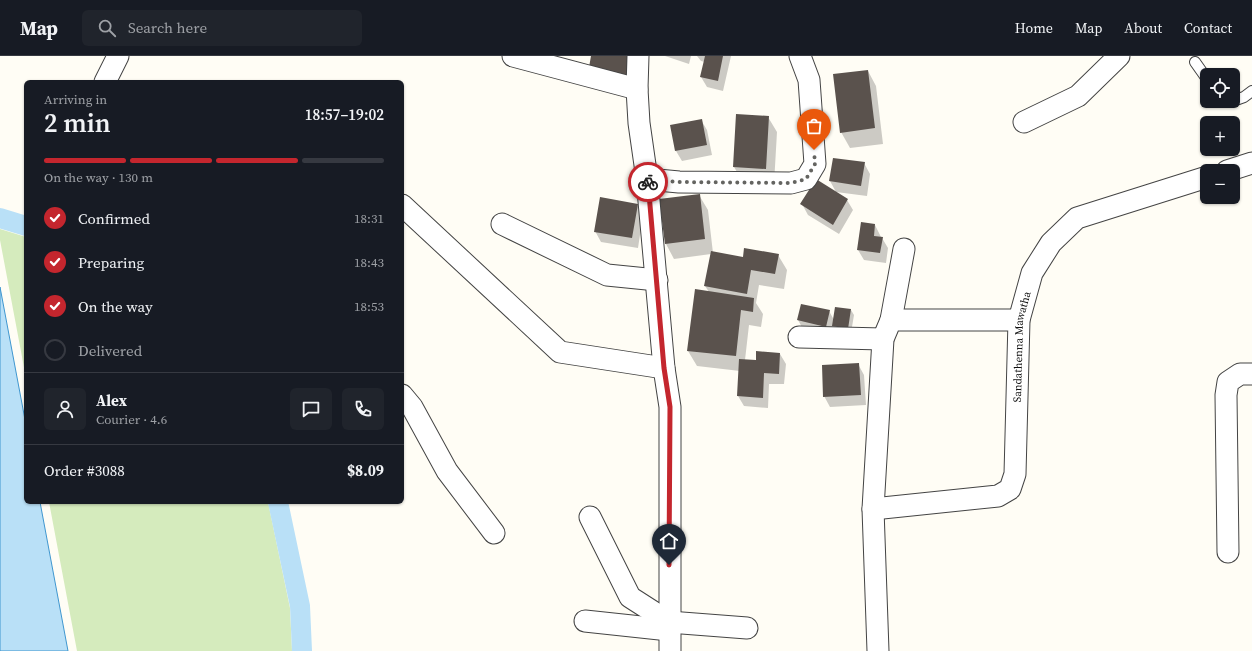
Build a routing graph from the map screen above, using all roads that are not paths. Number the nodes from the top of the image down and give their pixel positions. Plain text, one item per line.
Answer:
1 (118, 56) edge
2 (513, 56) edge
3 (638, 56) edge
4 (800, 56) edge
5 (1119, 56) edge
6 (1195, 62) dead end
7 (1200, 69) edge
8 (105, 80) edge
9 (637, 89) junction
10 (1252, 91) edge
11 (1240, 98) edge
12 (1024, 122) dead end
13 (1252, 163) edge
14 (1240, 167) edge
15 (647, 179) junction
16 (1200, 179) edge
17 (404, 207) edge
18 (502, 224) dead end
19 (904, 249) dead end
20 (657, 280) junction
21 (891, 320) junction
22 (1019, 320) junction
23 (799, 337) dead end
24 (883, 339) junction
25 (664, 368) junction
26 (1252, 374) edge
27 (404, 397) edge
28 (873, 509) junction
29 (590, 517) dead end
30 (494, 534) dead end
31 (1228, 552) dead end
32 (585, 622) dead end
33 (669, 626) junction
34 (747, 628) dead end
35 (670, 651) edge
36 (878, 651) edge

1 - 8 street
2 - 9 street
3 - 9 street
4 - 15 street
5 - 12 street
6 - 7 lane
9 - 15 street
10 - 11 lane
13 - 14 street
15 - 20 street
16 - 22 street, Sandathenna Mawatha
17 - 25 street
18 - 20 street
19 - 21 street
20 - 25 street
21 - 22 street
21 - 24 street
22 - 28 street, Sandathenna Mawatha
23 - 24 street
24 - 28 street
25 - 33 street
26 - 31 street
27 - 30 street
28 - 36 street
29 - 33 street
32 - 33 street
33 - 34 street
33 - 35 street

